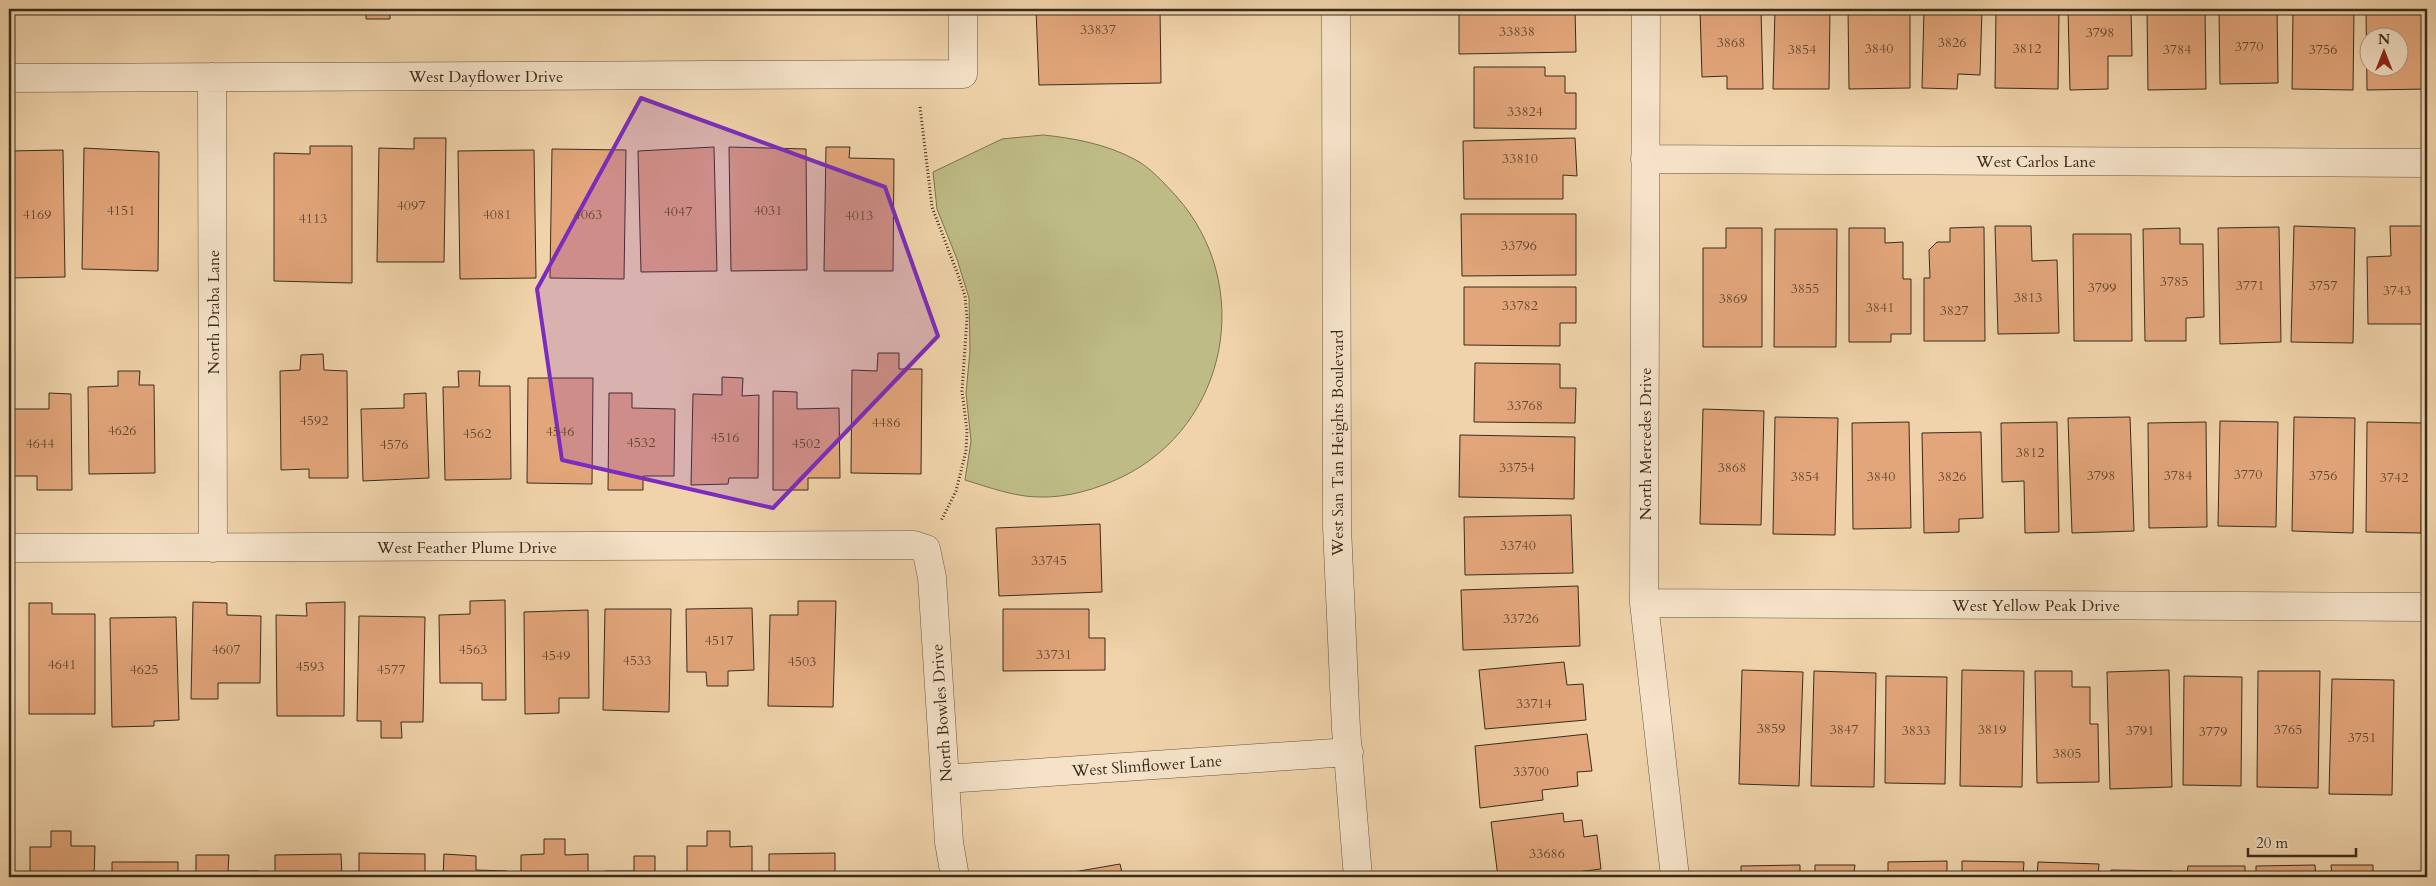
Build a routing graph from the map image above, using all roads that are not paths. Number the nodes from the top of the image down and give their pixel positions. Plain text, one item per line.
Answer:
1 (963, 9) edge
2 (1336, 9) edge
3 (1646, 9) edge
4 (212, 77) junction
5 (9, 78) edge
6 (1645, 159) junction
7 (2427, 163) edge
8 (9, 548) edge
9 (213, 548) junction
10 (926, 549) joint
11 (1644, 603) junction
12 (2427, 607) edge
13 (1349, 752) junction
14 (945, 779) junction
15 (955, 877) edge
16 (1358, 877) edge
17 (1675, 877) edge

1 - 4 street, West Dayflower Drive
2 - 13 street, West San Tan Heights Boulevard
3 - 6 street, North Mercedes Drive
4 - 5 street, West Dayflower Drive
4 - 9 street, North Draba Lane
6 - 7 street, West Carlos Lane
6 - 11 street, North Mercedes Drive
8 - 9 street, West Feather Plume Drive
9 - 10 street, West Feather Plume Drive
10 - 14 street, North Bowles Drive
11 - 12 street, West Yellow Peak Drive
11 - 17 street, North Mercedes Drive
13 - 14 street, West Slimflower Lane
13 - 16 street, West San Tan Heights Boulevard
14 - 15 street, North Bowles Drive

